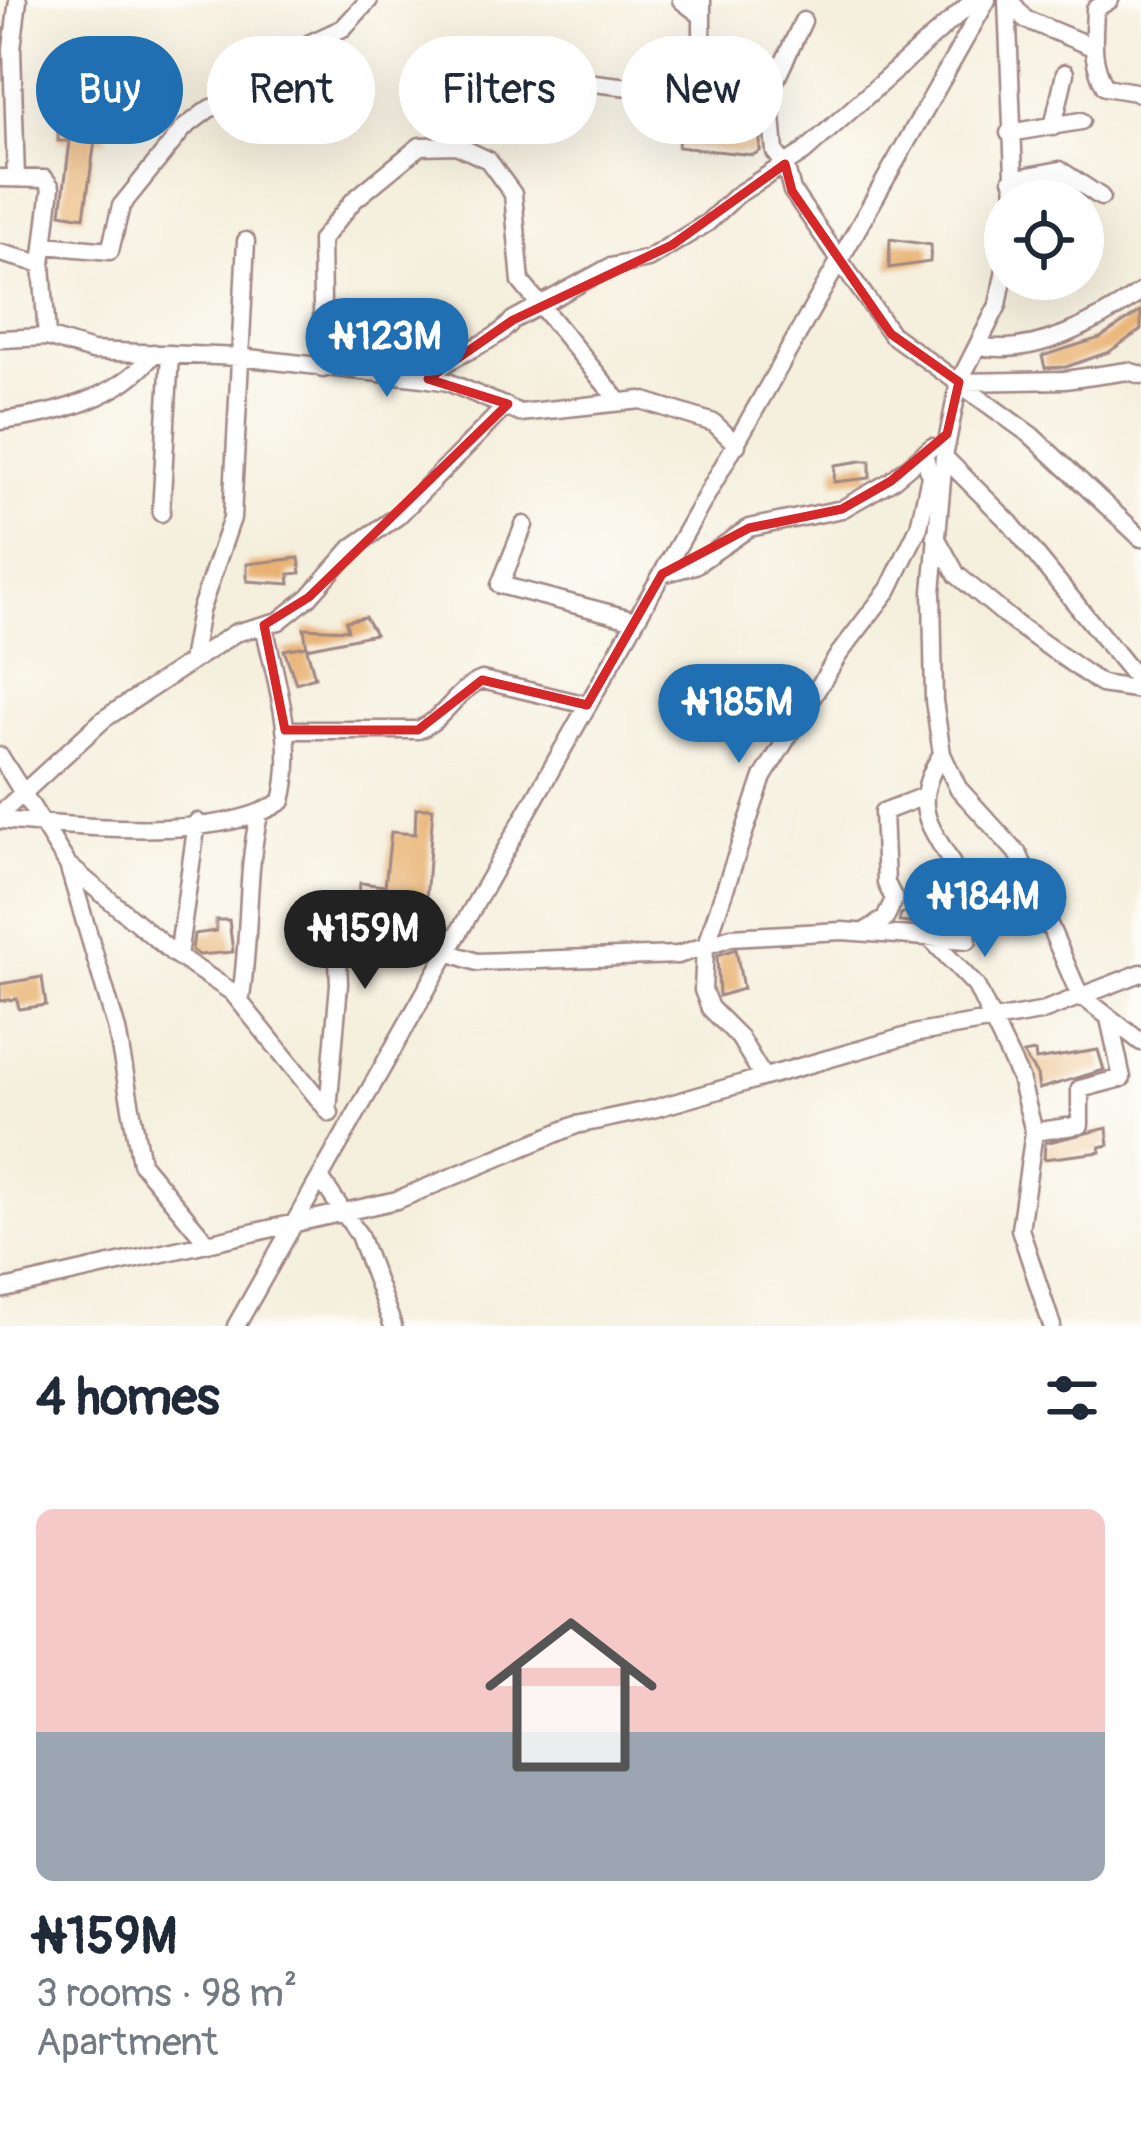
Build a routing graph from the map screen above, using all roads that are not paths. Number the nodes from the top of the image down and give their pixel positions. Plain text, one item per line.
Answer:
1 (18, 0) edge
2 (369, 0) edge
3 (681, 0) edge
4 (974, 0) edge
5 (987, 0) edge
6 (1008, 0) edge
7 (1110, 0) edge
8 (702, 7) edge
9 (803, 21) dead end
10 (1090, 46) junction
11 (783, 64) edge
12 (1065, 73) dead end
13 (1141, 93) edge
14 (7, 99) edge
15 (1081, 122) dead end
16 (1053, 127) junction
17 (1009, 133) junction
18 (775, 144) edge
19 (785, 164) junction
20 (8, 178) edge
21 (1012, 178) joint
22 (1075, 180) edge
23 (246, 241) dead end
24 (45, 244) junction
25 (0, 253) edge
26 (838, 262) junction
27 (42, 264) junction
28 (1141, 292) edge
29 (999, 300) edge
30 (540, 306) junction
31 (47, 337) junction
32 (0, 339) edge
33 (980, 346) junction
34 (162, 353) junction
35 (240, 357) junction
36 (323, 369) junction
37 (1141, 375) edge
38 (428, 379) junction
39 (959, 382) junction
40 (619, 401) junction
41 (506, 406) junction
42 (0, 421) edge
43 (947, 434) junction
44 (737, 446) junction
45 (924, 453) junction
46 (944, 457) junction
47 (160, 513) dead end
48 (524, 525) dead end
49 (934, 534) junction
50 (1141, 538) edge
51 (662, 574) junction
52 (635, 620) junction
53 (264, 625) junction
54 (191, 661) junction
55 (1141, 687) edge
56 (587, 705) junction
57 (285, 730) junction
58 (942, 754) junction
59 (0, 756) edge
60 (23, 793) junction
61 (924, 796) junction
62 (259, 815) junction
63 (0, 817) edge
64 (197, 822) junction
65 (46, 824) junction
66 (68, 865) junction
67 (866, 931) junction
68 (929, 937) junction
69 (705, 949) junction
70 (449, 953) junction
71 (178, 956) junction
72 (1141, 973) edge
73 (1078, 994) junction
74 (239, 1003) junction
75 (995, 1018) junction
76 (1109, 1018) junction
77 (1141, 1042) edge
78 (762, 1075) junction
79 (328, 1110) junction
80 (1034, 1132) junction
81 (346, 1133) junction
82 (320, 1178) junction
83 (346, 1210) junction
84 (292, 1223) junction
85 (205, 1240) junction
86 (0, 1290) edge
87 (236, 1326) edge
88 (393, 1326) edge
89 (1052, 1326) edge

1 - 14 street
2 - 24 street
3 - 8 street
4 - 19 street
5 - 26 street
6 - 10 street
6 - 17 street
7 - 10 street
9 - 11 street
10 - 13 street
12 - 16 street
14 - 20 street
15 - 16 street
16 - 17 street
17 - 21 street
18 - 19 street
19 - 26 street
19 - 30 street
20 - 24 street
21 - 22 street
23 - 35 street
24 - 27 street
25 - 27 street
26 - 39 street
26 - 44 street
27 - 31 street
28 - 33 street
29 - 33 street
30 - 36 street
30 - 38 street
30 - 40 street
31 - 32 street
31 - 34 street
33 - 39 street
34 - 35 street
34 - 42 street
34 - 47 street
35 - 36 street
35 - 54 street
36 - 38 street
37 - 39 street
38 - 41 street
39 - 43 street
39 - 50 street
40 - 41 street
40 - 44 street
41 - 53 street
43 - 45 street
43 - 46 street
44 - 51 street
45 - 51 street
45 - 69 street
46 - 49 street
46 - 55 street
48 - 52 street
49 - 55 street
49 - 58 street
51 - 52 street
52 - 56 street
53 - 54 street
53 - 57 street
54 - 60 street
56 - 57 street
56 - 70 street
57 - 62 street
58 - 61 street
58 - 73 street
59 - 60 street
60 - 63 street
60 - 65 street
61 - 67 street
61 - 68 street
62 - 64 street
62 - 74 street
63 - 65 street
64 - 65 street
64 - 71 street
65 - 66 street
66 - 71 street
66 - 85 street
67 - 68 street
67 - 69 street
68 - 75 street
69 - 70 street
69 - 78 street
70 - 79 street
70 - 81 street
71 - 74 street
72 - 73 street
73 - 75 street
73 - 76 street
74 - 79 street
75 - 78 street
75 - 80 street
76 - 77 street
76 - 80 street
78 - 83 street
79 - 81 street
80 - 89 street
81 - 82 street
82 - 83 street
82 - 84 street
83 - 84 street
83 - 88 street
84 - 85 street
84 - 87 street
85 - 86 street

